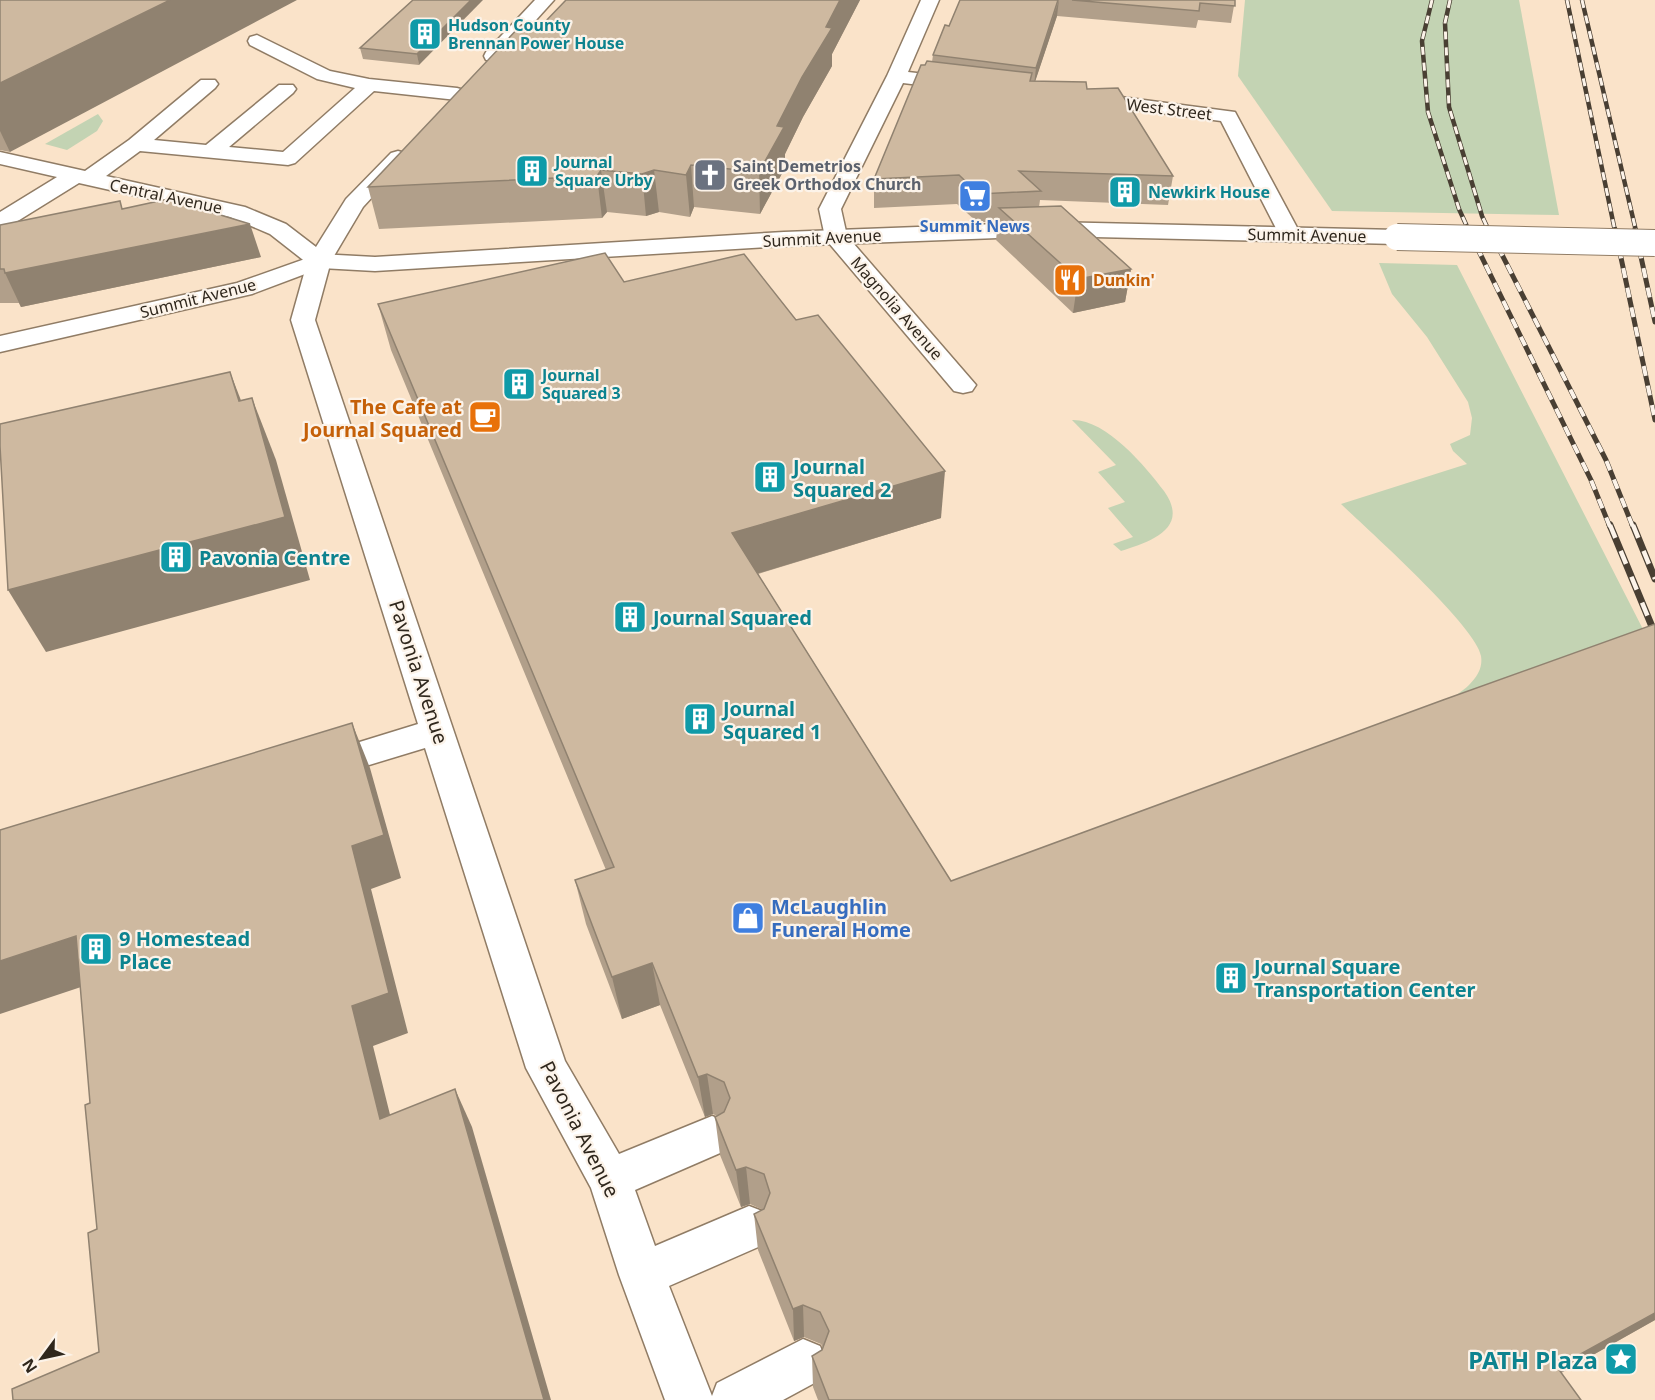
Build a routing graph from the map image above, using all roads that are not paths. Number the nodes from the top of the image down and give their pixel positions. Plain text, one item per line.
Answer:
1 (545, 0) edge
2 (930, 0) edge
3 (256, 41) dead end
4 (897, 76) junction
5 (469, 82) junction
6 (208, 84) dead end
7 (369, 85) junction
8 (976, 86) edge
9 (286, 89) dead end
10 (1068, 97) edge
11 (442, 110) edge
12 (413, 141) edge
13 (136, 144) junction
14 (211, 152) junction
15 (0, 158) edge
16 (81, 177) junction
17 (0, 222) edge
18 (1290, 235) junction
19 (836, 237) junction
20 (1655, 243) edge
21 (319, 261) junction
22 (0, 344) edge
23 (963, 385) dead end
24 (438, 731) junction
25 (298, 774) edge
26 (712, 1136) dead end
27 (610, 1179) junction
28 (749, 1228) dead end
29 (642, 1275) junction
30 (803, 1363) dead end
31 (689, 1400) edge
32 (734, 1400) edge

1 - 5 street
2 - 4 street, Magnolia Avenue
3 - 7 street
4 - 8 street
4 - 19 street, Magnolia Avenue
5 - 7 street
5 - 11 street
6 - 13 street
7 - 14 street
9 - 14 street
10 - 18 street, West Street
12 - 21 street, Pavonia Avenue
13 - 14 street
13 - 16 street
15 - 16 street, Central Avenue
16 - 17 street
16 - 21 street, Central Avenue
18 - 19 street, Summit Avenue
18 - 20 street, Summit Avenue, bridge
19 - 21 street, Summit Avenue
19 - 23 street, Magnolia Avenue
21 - 22 street, Summit Avenue
21 - 24 street, Pavonia Avenue
24 - 25 street
24 - 27 street, Pavonia Avenue
26 - 27 street
27 - 29 street, Pavonia Avenue
28 - 29 street
29 - 31 street, Pavonia Avenue
30 - 32 street

